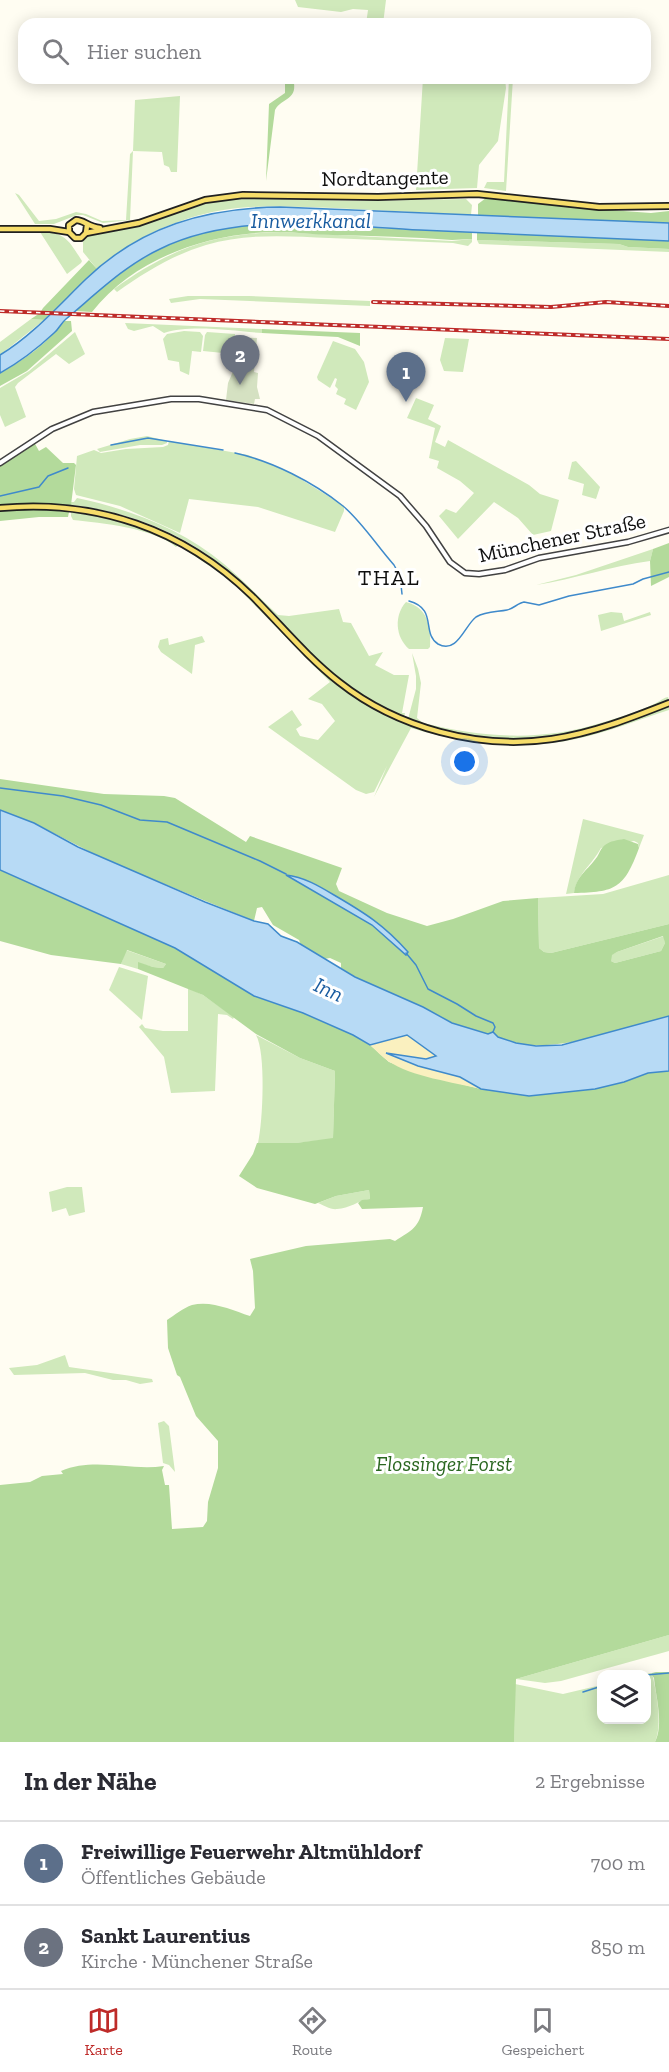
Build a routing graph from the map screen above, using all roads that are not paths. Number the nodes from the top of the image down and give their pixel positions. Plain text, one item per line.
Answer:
1 (669, 206) edge
2 (69, 225) junction
3 (87, 225) junction
4 (106, 228) junction
5 (0, 229) edge
6 (50, 229) junction
7 (69, 232) junction
8 (86, 233) junction
9 (0, 463) edge
10 (0, 508) edge
11 (669, 530) edge
12 (669, 703) edge

1 - 4 main road, Nordtangente
2 - 3 main road, Nordtangente
2 - 6 main road, Nordtangente
2 - 7 main road
3 - 4 main road, Nordtangente
3 - 8 main road
4 - 8 main road, Nordtangente
5 - 6 main road, Nordtangente
6 - 7 main road, Nordtangente
7 - 8 main road, Nordtangente
9 - 11 street, Münchener Straße
10 - 12 main road

